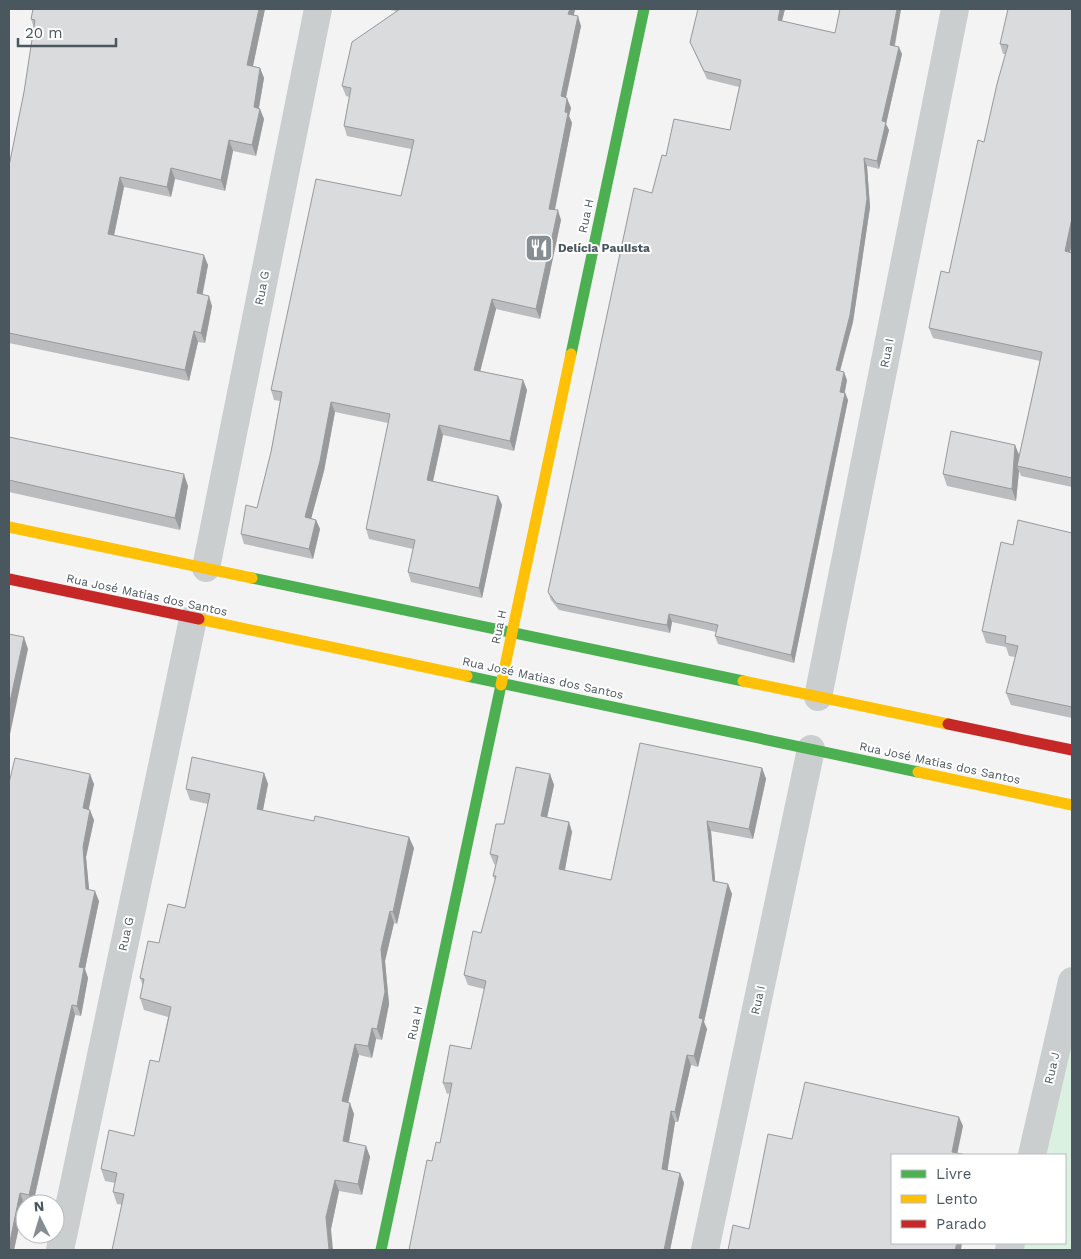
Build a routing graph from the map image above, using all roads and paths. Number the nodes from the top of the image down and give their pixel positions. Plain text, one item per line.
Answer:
1 (318, 9) edge
2 (644, 9) edge
3 (955, 9) edge
4 (9, 526) edge
5 (206, 568) junction
6 (9, 579) edge
7 (193, 619) junction
8 (511, 632) junction
9 (501, 683) junction
10 (818, 697) junction
11 (810, 749) junction
12 (1072, 750) edge
13 (1072, 805) edge
14 (1072, 982) edge
15 (1032, 1154) edge
16 (60, 1250) edge
17 (381, 1250) edge
18 (705, 1250) edge

1 - 5 street, Rua G
2 - 8 main road, Rua H
3 - 10 street, Rua I
4 - 5 main road
5 - 8 main road
6 - 7 main road, Rua José Matias dos Santos
7 - 9 main road, Rua José Matias dos Santos
7 - 16 street, Rua G
8 - 9 main road, Rua H
8 - 10 main road
9 - 11 main road, Rua José Matias dos Santos
9 - 17 main road, Rua H
10 - 12 main road
11 - 13 main road, Rua José Matias dos Santos
11 - 18 street, Rua I
14 - 15 street, Rua J

